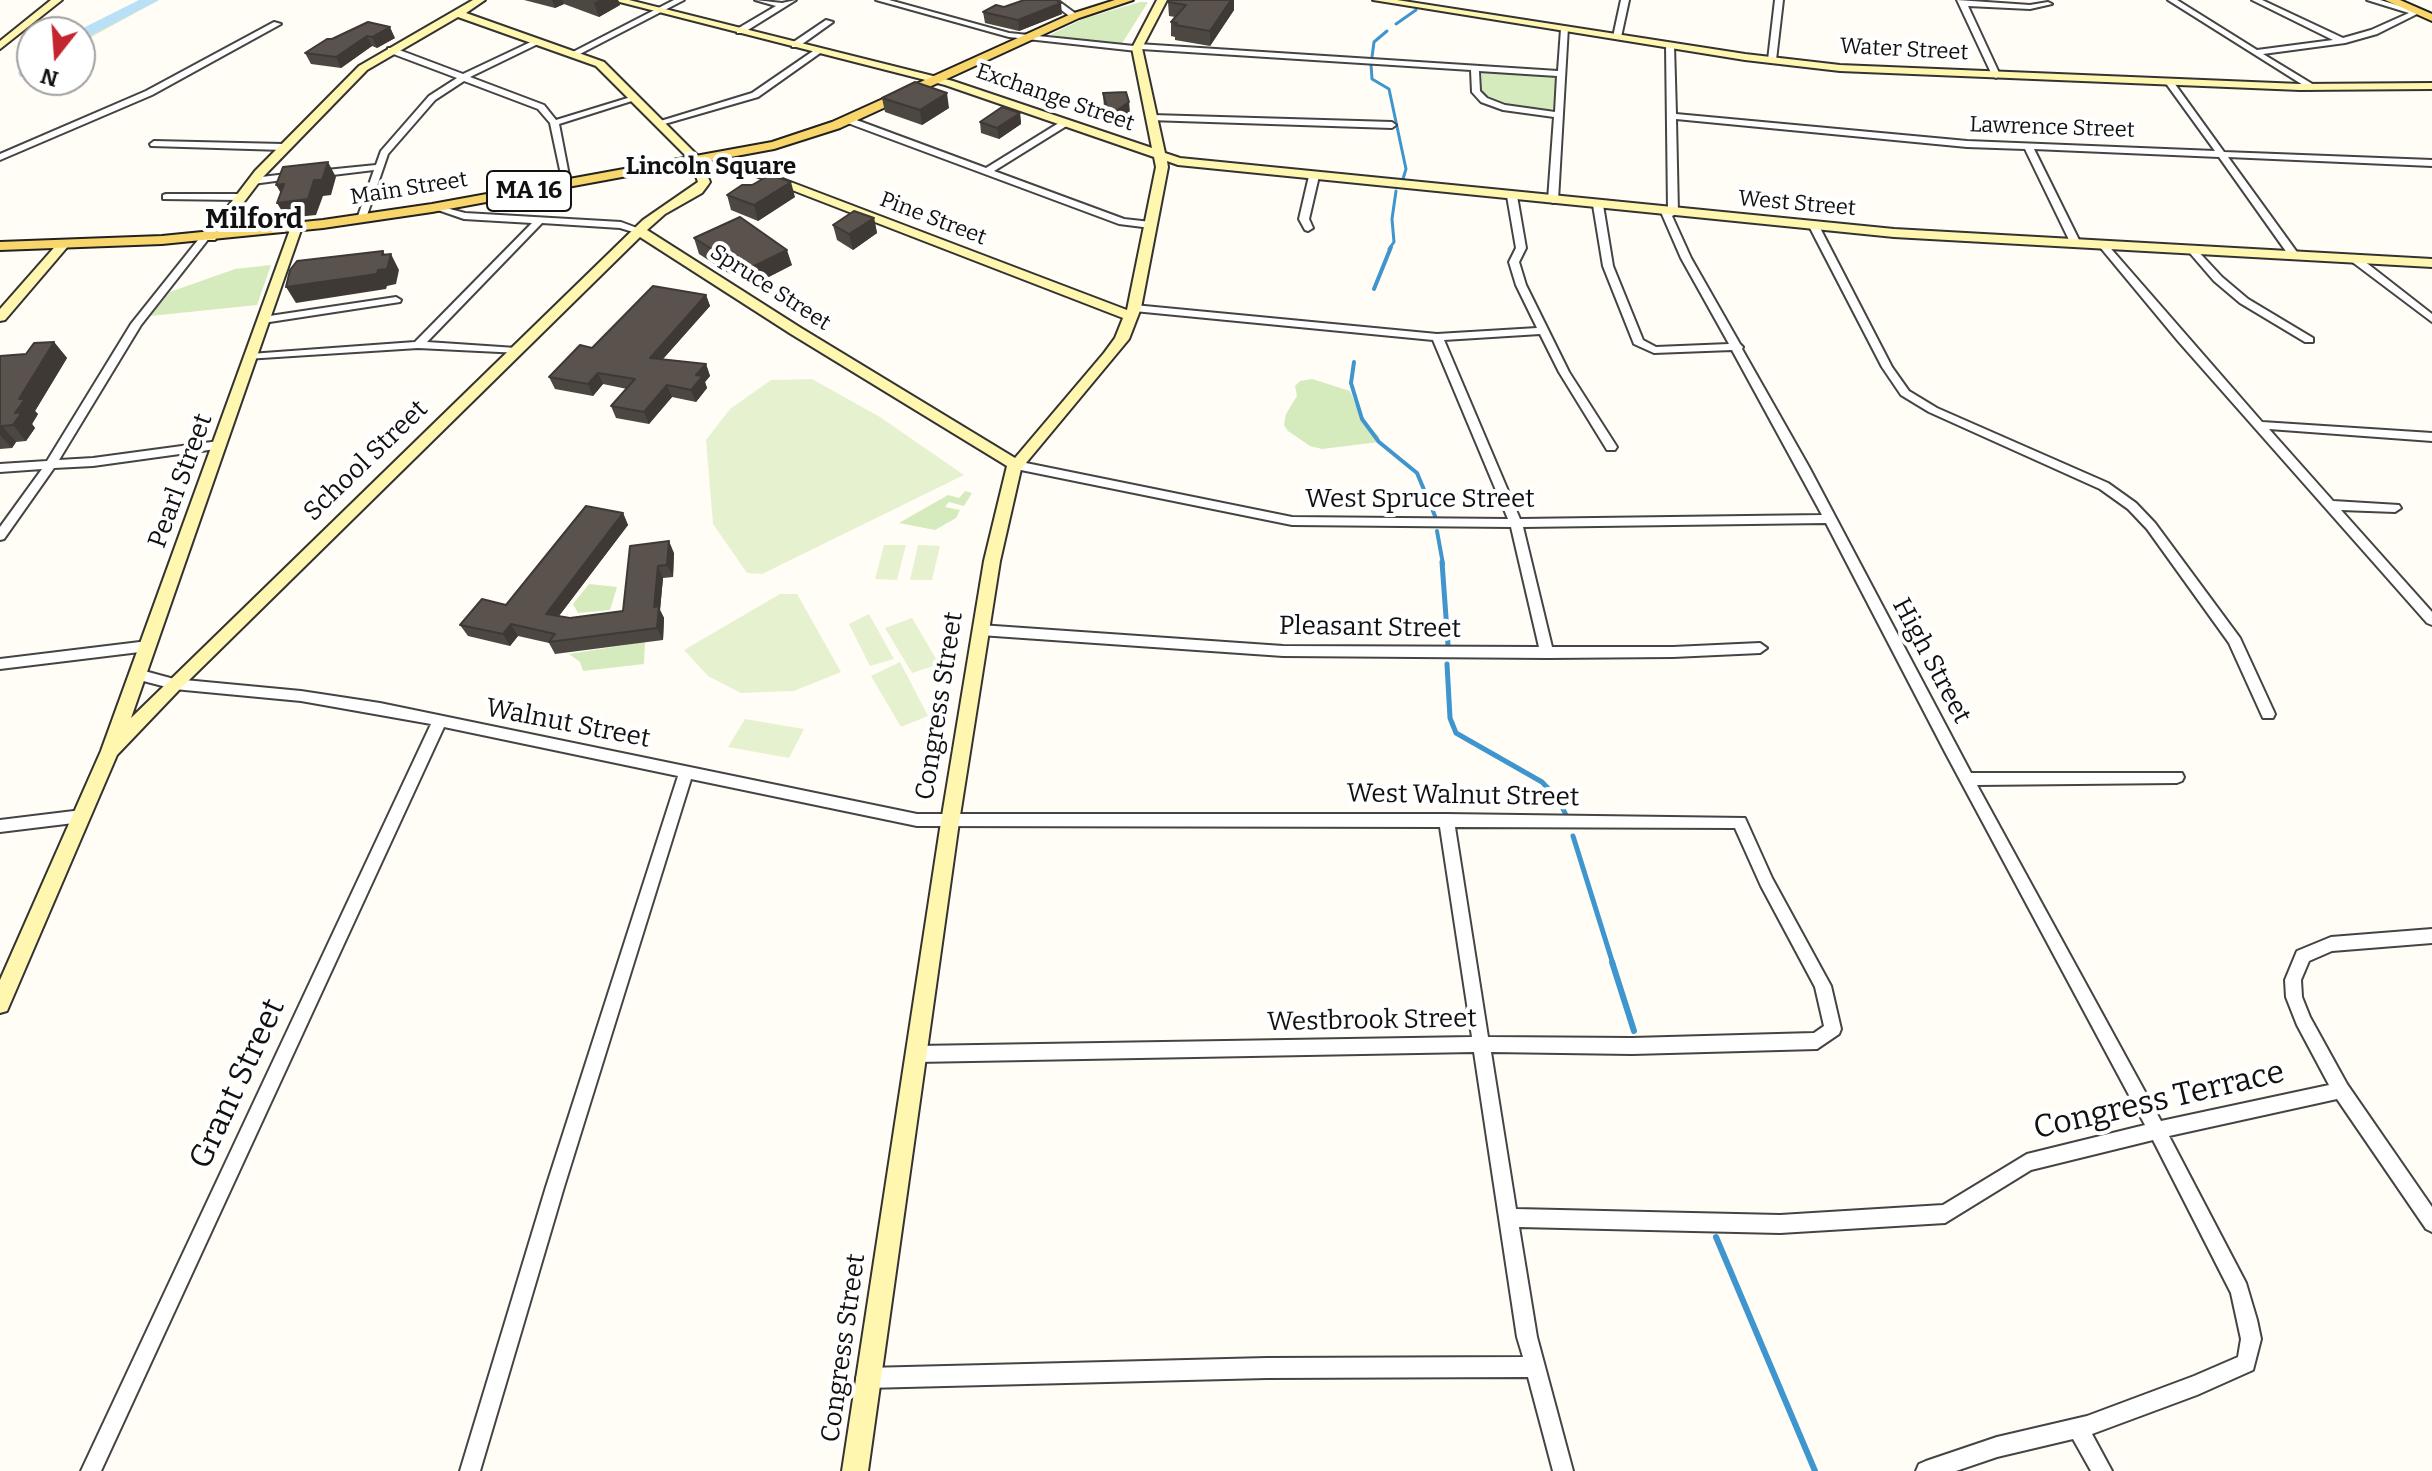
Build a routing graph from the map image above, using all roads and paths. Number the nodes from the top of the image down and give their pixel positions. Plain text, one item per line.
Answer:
1 (57, 0) edge
2 (480, 0) edge
3 (619, 0) edge
4 (680, 0) edge
5 (759, 0) edge
6 (792, 0) edge
7 (880, 0) edge
8 (1052, 0) edge
9 (1127, 0) edge
10 (1162, 0) edge
11 (1378, 0) edge
12 (1625, 0) edge
13 (1779, 0) edge
14 (2172, 0) edge
15 (2256, 0) edge
16 (2371, 0) edge
17 (2391, 0) edge
18 (1962, 2) edge
19 (1432, 4) edge
20 (2048, 4) dead end
21 (783, 5) junction
22 (661, 11) junction
23 (2417, 12) junction
24 (457, 13) junction
25 (1075, 16) junction
26 (2432, 18) edge
27 (829, 22) dead end
28 (277, 24) dead end
29 (1565, 29) junction
30 (740, 31) junction
31 (1617, 37) junction
32 (1027, 38) junction
33 (2342, 41) junction
34 (538, 42) junction
35 (795, 45) junction
36 (1670, 45) junction
37 (0, 46) edge
38 (1137, 48) junction
39 (391, 50) junction
40 (819, 51) junction
41 (2257, 52) junction
42 (573, 54) junction
43 (1772, 60) junction
44 (1475, 67) junction
45 (1562, 74) junction
46 (1996, 75) junction
47 (464, 77) junction
48 (936, 80) junction
49 (2169, 82) junction
50 (2432, 86) edge
51 (2311, 87) junction
52 (634, 99) junction
53 (1559, 115) junction
54 (1671, 116) junction
55 (1152, 118) junction
56 (848, 120) junction
57 (554, 123) junction
58 (658, 123) junction
59 (1065, 123) junction
60 (1392, 125) dead end
61 (154, 144) dead end
62 (2028, 146) junction
63 (283, 147) junction
64 (758, 149) junction
65 (2220, 153) junction
66 (722, 155) junction
67 (1161, 156) junction
68 (0, 157) edge
69 (2432, 163) edge
70 (734, 164) junction
71 (698, 166) junction
72 (379, 167) junction
73 (987, 172) junction
74 (1314, 176) junction
75 (253, 181) junction
76 (568, 184) junction
77 (698, 190) junction
78 (1512, 196) junction
79 (166, 197) dead end
80 (240, 197) junction
81 (1553, 200) junction
82 (471, 201) junction
83 (1598, 205) junction
84 (438, 207) junction
85 (661, 211) junction
86 (1669, 212) junction
87 (480, 217) junction
88 (362, 219) junction
89 (540, 220) junction
90 (1151, 225) junction
91 (1814, 226) junction
92 (296, 227) junction
93 (1308, 228) dead end
94 (640, 231) junction
95 (208, 237) junction
96 (2076, 244) junction
97 (63, 245) junction
98 (2103, 245) junction
99 (0, 246) edge
100 (2192, 250) junction
101 (2294, 255) junction
102 (2355, 259) junction
103 (2432, 263) edge
104 (396, 300) dead end
105 (1133, 312) junction
106 (0, 317) edge
107 (2432, 319) edge
108 (263, 320) junction
109 (1542, 331) junction
110 (1437, 337) junction
111 (2309, 340) dead end
112 (418, 345) junction
113 (1738, 347) junction
114 (516, 351) junction
115 (250, 357) junction
116 (2260, 425) junction
117 (2432, 437) edge
118 (219, 445) junction
119 (1611, 447) dead end
120 (50, 465) junction
121 (1016, 465) junction
122 (0, 468) edge
123 (2329, 505) junction
124 (2395, 508) dead end
125 (1829, 519) junction
126 (1516, 523) junction
127 (0, 536) edge
128 (2432, 620) edge
129 (980, 630) junction
130 (148, 646) junction
131 (1760, 648) dead end
132 (1547, 653) junction
133 (0, 664) edge
134 (137, 674) junction
135 (174, 684) junction
136 (2268, 714) dead end
137 (439, 722) junction
138 (110, 751) junction
139 (686, 772) junction
140 (2177, 777) dead end
141 (1968, 779) junction
142 (82, 816) junction
143 (1446, 820) junction
144 (950, 822) junction
145 (0, 826) edge
146 (2432, 936) edge
147 (0, 1004) edge
148 (1826, 1034) joint
149 (1483, 1045) junction
150 (916, 1054) junction
151 (2341, 1090) junction
152 (2158, 1131) junction
153 (1508, 1218) junction
154 (2432, 1223) edge
155 (1536, 1367) junction
156 (866, 1378) junction
157 (2078, 1428) junction
158 (91, 1471) edge
159 (470, 1471) edge
160 (855, 1471) edge
161 (1563, 1471) edge
162 (1926, 1471) edge
163 (2102, 1471) edge

1 - 37 street
2 - 24 street
3 - 22 street, Exchange Street
4 - 22 street
5 - 21 street
6 - 21 street
7 - 32 street
8 - 25 street
9 - 25 main road, Main Street / MA 16
10 - 38 street
11 - 19 street, Water Street
12 - 31 street
13 - 43 street
14 - 41 street
15 - 33 street
16 - 23 street
17 - 23 main road
18 - 20 street
18 - 46 street
19 - 29 street, Water Street
21 - 30 street
22 - 30 street, Exchange Street
22 - 42 street
23 - 26 main road
23 - 33 street
24 - 34 street
24 - 39 street
25 - 32 main road, Main Street / MA 16
27 - 35 street
28 - 68 street
29 - 31 street, Water Street
29 - 45 street
30 - 35 street, Exchange Street
31 - 36 street, Water Street
32 - 38 street
32 - 48 main road, Main Street / MA 16
33 - 41 street
34 - 42 street
34 - 47 street
35 - 40 street, Exchange Street
36 - 43 street, Water Street
36 - 54 street
38 - 44 street
38 - 55 street, Congress Street
39 - 47 street
39 - 63 street
40 - 48 street, Exchange Street
40 - 58 street
41 - 51 street
42 - 52 street
43 - 46 street, Water Street
44 - 45 street
44 - 53 street
45 - 53 street
46 - 49 street, Water Street
47 - 57 street
47 - 72 street
48 - 56 main road, Main Street / MA 16
48 - 59 street, Exchange Street
49 - 51 street, Water Street
49 - 65 street
50 - 51 street, Water Street
52 - 57 street
52 - 58 street
53 - 81 street
54 - 62 street, Lawrence Street
54 - 86 street
55 - 60 street
55 - 67 street, Congress Street
56 - 64 main road, Main Street / MA 16
56 - 73 street
57 - 76 street
58 - 71 street
59 - 67 street, Exchange Street
59 - 73 street
61 - 63 street
62 - 65 street, Lawrence Street
62 - 96 street
63 - 75 street
64 - 66 main road, Main Street / MA 16
64 - 70 main road
65 - 69 street, Lawrence Street
65 - 101 street
66 - 70 street, Pine Street
66 - 71 main road, Main Street / MA 16
67 - 74 street, West Street
67 - 90 street, Congress Street
70 - 77 street, School Street
70 - 105 street, Pine Street
71 - 76 main road, Main Street / MA 16
71 - 77 street
71 - 85 street, School Street
72 - 75 street
72 - 88 street
73 - 90 street
74 - 78 street, West Street
74 - 93 street
75 - 80 street
76 - 82 main road, Main Street / MA 16
77 - 85 street, School Street
78 - 81 street, West Street
78 - 109 street
79 - 80 street
80 - 95 street
81 - 83 street, West Street
82 - 84 main road, Main Street / MA 16
82 - 87 street
83 - 86 street, West Street
83 - 113 street
84 - 87 street, Spruce Street
84 - 88 main road, Main Street / MA 16
85 - 94 street, School Street
86 - 91 street, West Street
86 - 113 street, High Street
87 - 89 street, Spruce Street
88 - 92 main road, Main Street / MA 16
89 - 94 street, Spruce Street
89 - 112 street
90 - 105 street, Congress Street
91 - 96 street, West Street
91 - 136 street
92 - 95 main road, Main Street / MA 16
92 - 108 street, Pearl Street
94 - 114 street, School Street
94 - 121 street, Spruce Street
95 - 97 main road, Main Street / MA 16
95 - 120 street
96 - 98 street, West Street
97 - 99 main road, Main Street / MA 16
97 - 106 street
98 - 100 street, West Street
98 - 116 street
100 - 101 street, West Street
100 - 111 street
101 - 102 street, West Street
102 - 103 street, West Street
102 - 107 street
104 - 108 street
105 - 110 street
105 - 121 street, Congress Street
108 - 115 street, Pearl Street
109 - 110 street
109 - 119 street
110 - 126 street
112 - 114 street
112 - 115 street
113 - 125 street, High Street
114 - 135 street, School Street
115 - 118 street, Pearl Street
116 - 117 street
116 - 123 street
118 - 120 street
118 - 130 street, Pearl Street
120 - 122 street
120 - 127 street
121 - 126 street, West Spruce Street
121 - 129 street, Congress Street
123 - 124 street
123 - 128 street
125 - 126 street, West Spruce Street
125 - 141 street, High Street
126 - 132 street
129 - 132 street, Pleasant Street
129 - 144 street, Congress Street
130 - 133 street
130 - 134 street, Pearl Street
131 - 132 street, Pleasant Street
134 - 135 street, Walnut Street
134 - 138 street, Pearl Street
135 - 137 street, Walnut Street
135 - 138 street, School Street
137 - 139 street, Walnut Street
137 - 158 street, Grant Street
138 - 142 street, Pearl Street
139 - 144 street, Walnut Street
139 - 159 street
140 - 141 street
141 - 152 street, High Street
142 - 145 street
142 - 147 street, Pearl Street
143 - 144 street, West Walnut Street
143 - 148 street, West Walnut Street
143 - 149 street
144 - 150 street, Congress Street
146 - 151 street
148 - 149 street, Westbrook Street
149 - 150 street, Westbrook Street
149 - 153 street
150 - 156 street, Congress Street
151 - 152 street, Congress Terrace
151 - 154 street
152 - 153 street, Congress Terrace
152 - 157 street, High Street
153 - 155 street
155 - 156 street
155 - 161 street
156 - 160 street, Congress Street
157 - 162 street
157 - 163 street

